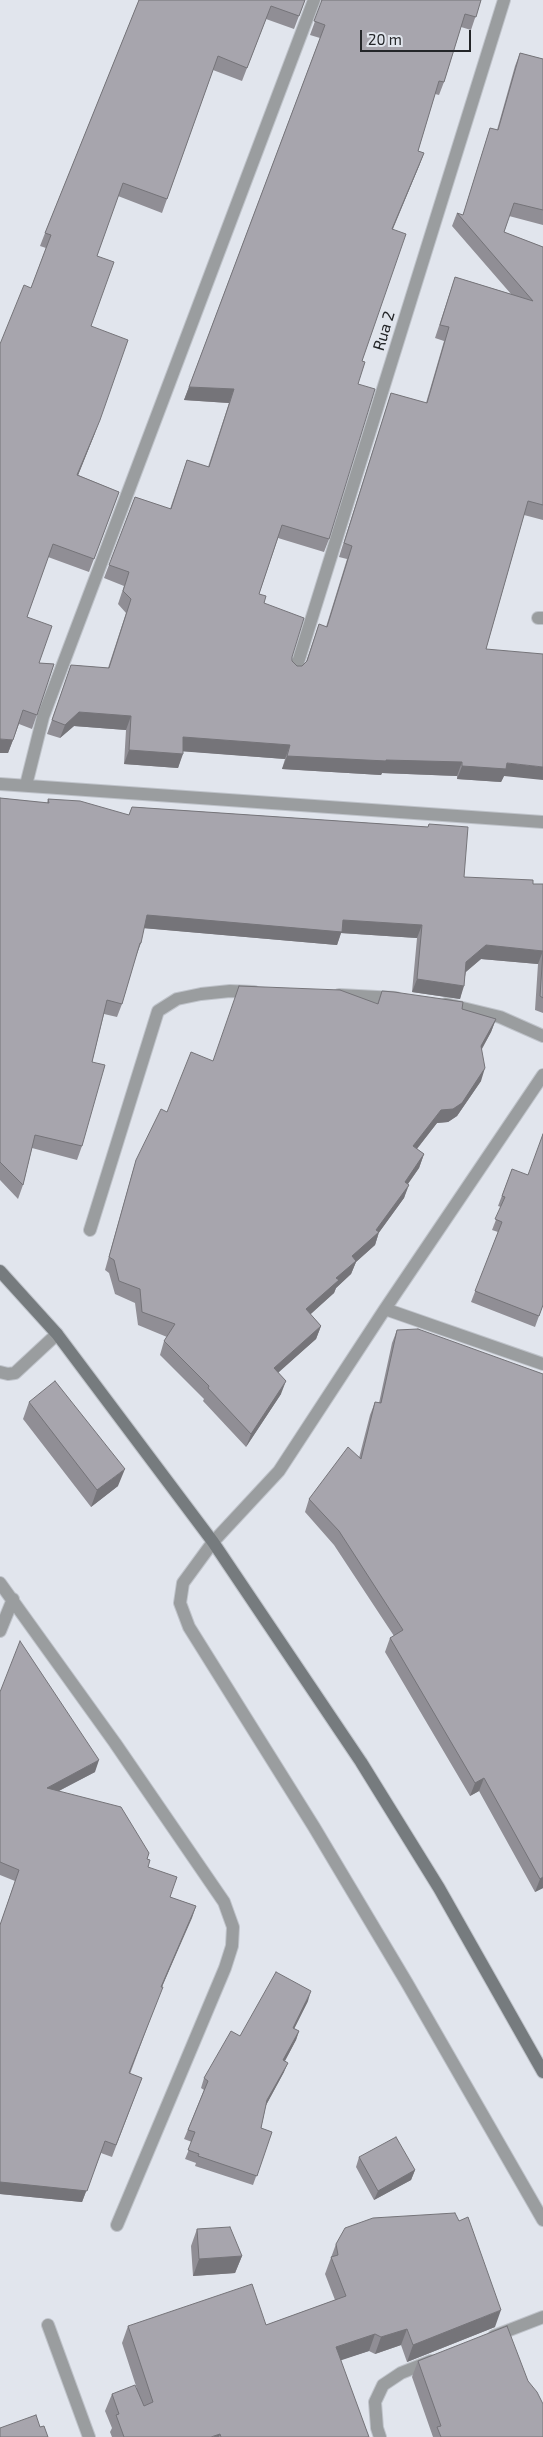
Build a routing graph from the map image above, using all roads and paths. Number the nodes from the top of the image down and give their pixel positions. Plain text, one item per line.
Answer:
1 (314, 0) edge
2 (504, 0) edge
3 (295, 672) edge
4 (0, 784) edge
5 (26, 785) junction
6 (543, 822) edge
7 (267, 992) edge
8 (324, 995) edge
9 (407, 999) edge
10 (433, 1002) edge
11 (543, 1036) edge
12 (543, 1075) edge
13 (90, 1230) dead end
14 (0, 1271) edge
15 (385, 1309) junction
16 (57, 1334) junction
17 (543, 1364) edge
18 (0, 1372) edge
19 (213, 1542) junction
20 (0, 1582) edge
21 (13, 1599) junction
22 (0, 1631) edge
23 (543, 2072) edge
24 (543, 2220) edge
25 (117, 2225) dead end
26 (543, 2317) edge
27 (48, 2325) dead end
28 (481, 2342) edge
29 (445, 2355) edge
30 (89, 2437) edge
31 (380, 2437) edge

1 - 5 street
2 - 3 street, Rua 2
4 - 5 street
5 - 6 street
7 - 13 street
8 - 9 street
10 - 11 street
12 - 15 street
14 - 16 main road
15 - 17 street
15 - 19 street
16 - 18 street
16 - 19 main road
19 - 23 main road
19 - 24 street
20 - 21 street
21 - 22 street
21 - 25 street
26 - 28 street
27 - 30 street
29 - 31 street

